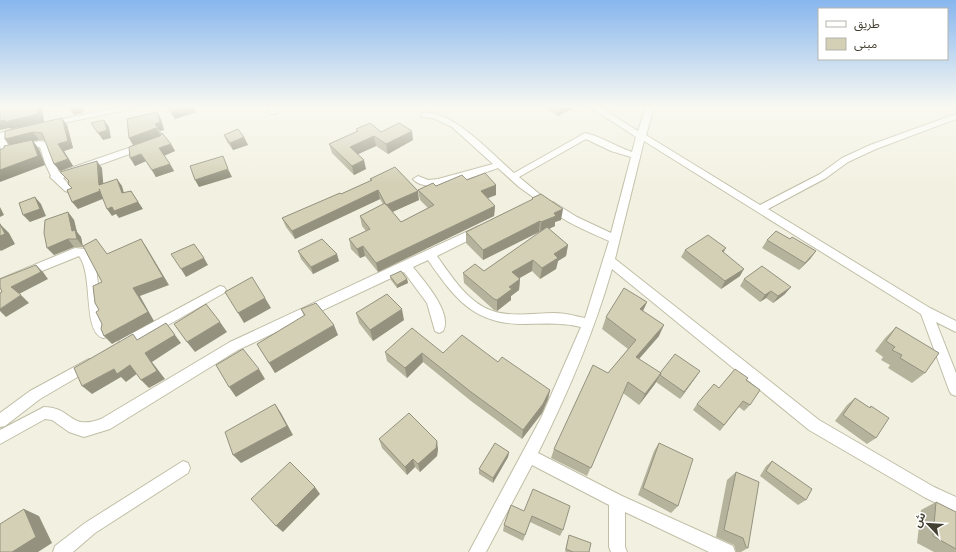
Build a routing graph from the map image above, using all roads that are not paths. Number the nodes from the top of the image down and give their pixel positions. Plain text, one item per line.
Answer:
1 (15, 133) edge
2 (464, 133) edge
3 (633, 133) edge
4 (641, 133) edge
5 (911, 133) edge
6 (0, 137) edge
7 (640, 137) junction
8 (154, 142) edge
9 (636, 156) junction
10 (499, 164) junction
11 (55, 177) junction
12 (513, 177) junction
13 (418, 179) dead end
14 (68, 189) edge
15 (540, 199) junction
16 (527, 206) edge
17 (760, 209) junction
18 (493, 223) edge
19 (615, 239) junction
20 (430, 255) junction
21 (609, 260) junction
22 (406, 266) junction
23 (0, 284) edge
24 (220, 290) dead end
25 (926, 311) junction
26 (588, 324) junction
27 (956, 327) edge
28 (439, 328) dead end
29 (103, 334) edge
30 (112, 351) edge
31 (99, 358) edge
32 (956, 390) edge
33 (0, 421) edge
34 (0, 437) edge
35 (530, 456) junction
36 (183, 468) dead end
37 (617, 501) junction
38 (956, 505) edge
39 (61, 552) edge
40 (476, 552) edge
41 (619, 552) edge
42 (727, 552) edge

1 - 6 street
2 - 10 street
3 - 7 street
4 - 7 street
5 - 17 street
6 - 11 street
7 - 9 street
7 - 17 street
8 - 11 street
9 - 12 street
9 - 19 street
10 - 12 street
10 - 13 street
11 - 14 street
12 - 15 street
15 - 16 street
15 - 19 street
17 - 25 street
18 - 20 street
19 - 21 street
20 - 22 street
20 - 26 street
21 - 26 street
21 - 38 street
22 - 28 street
22 - 34 street
23 - 29 street
24 - 30 street
25 - 27 street
25 - 32 street
26 - 35 street
31 - 33 street
35 - 37 street
35 - 40 street
36 - 39 street
37 - 41 street
37 - 42 street

